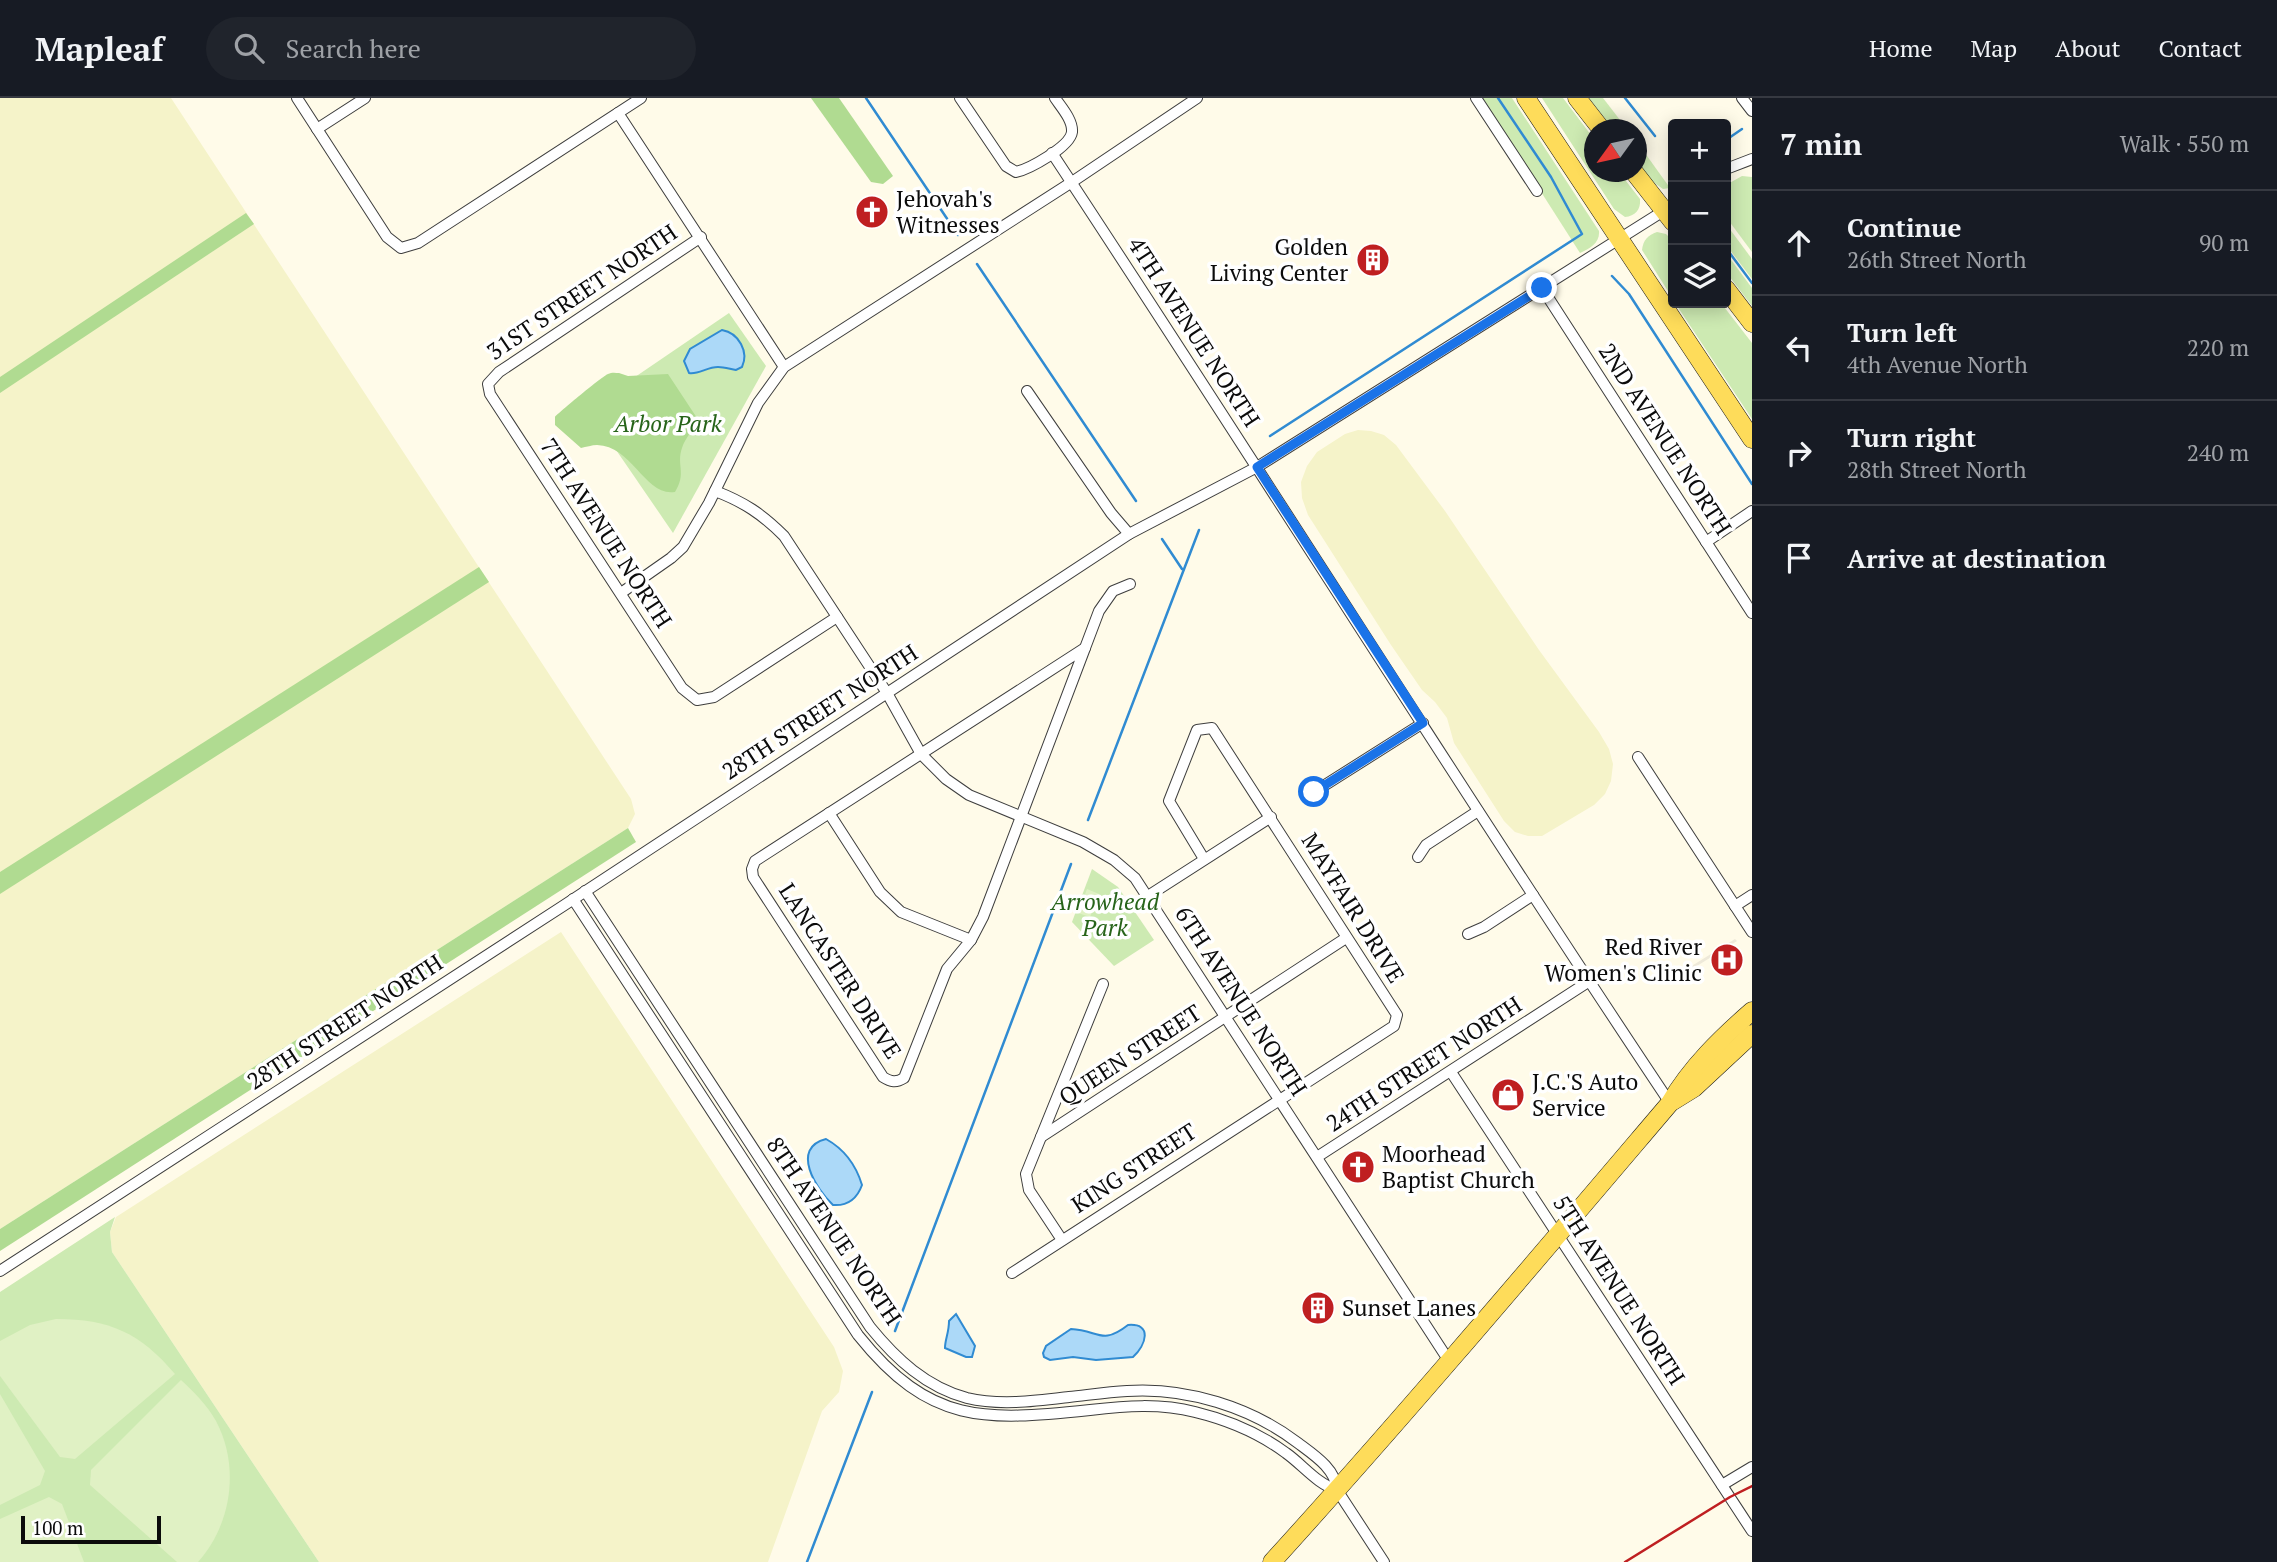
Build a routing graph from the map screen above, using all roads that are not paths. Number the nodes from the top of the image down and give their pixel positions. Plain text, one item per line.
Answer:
1 (297, 98) edge
2 (365, 98) edge
3 (641, 98) edge
4 (960, 98) edge
5 (1055, 98) edge
6 (1197, 98) edge
7 (1476, 98) edge
8 (1526, 98) edge
9 (1577, 98) edge
10 (1742, 98) edge
11 (1752, 111) edge
12 (618, 113) junction
13 (1593, 119) edge
14 (317, 129) junction
15 (1052, 153) junction
16 (1752, 159) edge
17 (1731, 168) edge
18 (1072, 182) junction
19 (1643, 182) edge
20 (1537, 191) dead end
21 (1668, 211) edge
22 (1668, 214) edge
23 (701, 237) junction
24 (1621, 239) junction
25 (1542, 288) junction
26 (1731, 296) edge
27 (1752, 323) edge
28 (784, 367) junction
29 (488, 384) joint
30 (1027, 391) dead end
31 (1752, 439) edge
32 (1257, 467) junction
33 (715, 491) junction
34 (1752, 511) edge
35 (1129, 534) junction
36 (1706, 542) junction
37 (1130, 584) dead end
38 (621, 593) junction
39 (1752, 613) edge
40 (837, 617) junction
41 (1084, 648) junction
42 (887, 693) junction
43 (1423, 723) junction
44 (921, 754) junction
45 (1638, 757) dead end
46 (1314, 792) dead end
47 (1478, 811) junction
48 (829, 813) junction
49 (1022, 816) junction
50 (1271, 817) junction
51 (1418, 857) dead end
52 (1204, 859) junction
53 (585, 891) junction
54 (1533, 895) junction
55 (1752, 895) edge
56 (1148, 896) junction
57 (573, 899) junction
58 (1735, 905) junction
59 (1752, 932) edge
60 (1468, 934) dead end
61 (1346, 938) junction
62 (971, 940) junction
63 (1588, 982) junction
64 (1102, 984) dead end
65 (1752, 1011) edge
66 (1227, 1018) junction
67 (1752, 1034) edge
68 (1451, 1072) junction
69 (1280, 1099) junction
70 (1670, 1103) junction
71 (1041, 1137) junction
72 (1317, 1157) junction
73 (1558, 1235) junction
74 (1062, 1240) junction
75 (0, 1271) edge
76 (1012, 1273) dead end
77 (1450, 1361) junction
78 (934, 1386) junction
79 (925, 1404) junction
80 (1752, 1467) edge
81 (1722, 1485) junction
82 (1337, 1490) junction
83 (1752, 1531) edge
84 (1272, 1562) edge
85 (1384, 1562) edge

1 - 14 street
2 - 14 street
3 - 12 street
4 - 15 street
5 - 15 street
6 - 18 street
7 - 20 street
8 - 24 main road
9 - 13 main road
10 - 11 street
12 - 14 street
12 - 23 street
15 - 18 street, 4TH AVENUE NORTH
16 - 17 street
18 - 28 street
18 - 32 street, 4TH AVENUE NORTH
19 - 21 main road
22 - 24 street, 28TH STREET NORTH
23 - 28 street
23 - 29 street, 31ST STREET NORTH
24 - 25 street, 28TH STREET NORTH
24 - 31 main road
25 - 32 street, 28TH STREET NORTH
25 - 36 street, 2ND AVENUE NORTH
26 - 27 main road
28 - 33 street
29 - 38 street, 7TH AVENUE NORTH
30 - 35 street
32 - 35 street, 28TH STREET NORTH
32 - 43 street, 4TH AVENUE NORTH
33 - 38 street
33 - 40 street, 6TH AVENUE NORTH
34 - 36 street
35 - 42 street, 28TH STREET NORTH
36 - 39 street, 2ND AVENUE NORTH
37 - 41 street, LANCASTER DRIVE
38 - 40 street, 7TH AVENUE NORTH
40 - 42 street, 6TH AVENUE NORTH
41 - 44 street, LANCASTER DRIVE
41 - 49 street, LANCASTER DRIVE
42 - 44 street, 6TH AVENUE NORTH
42 - 53 street, 28TH STREET NORTH
43 - 46 street
43 - 47 street, 4TH AVENUE NORTH
44 - 48 street, LANCASTER DRIVE
44 - 49 street, 6TH AVENUE NORTH
45 - 58 street
47 - 51 street
47 - 54 street, 4TH AVENUE NORTH
48 - 62 street
48 - 62 street, LANCASTER DRIVE
49 - 56 street, 6TH AVENUE NORTH
49 - 62 street, LANCASTER DRIVE
50 - 52 street
50 - 52 street, MAYFAIR DRIVE
50 - 61 street, MAYFAIR DRIVE
52 - 56 street
53 - 57 street, 28TH STREET NORTH
53 - 78 street, 8TH AVENUE NORTH
54 - 60 street
54 - 63 street, 4TH AVENUE NORTH
55 - 58 street
56 - 66 street, 6TH AVENUE NORTH
57 - 75 street, 28TH STREET NORTH
57 - 79 street, 8TH AVENUE NORTH
58 - 59 street
61 - 66 street, QUEEN STREET
61 - 69 street, MAYFAIR DRIVE
63 - 68 street, 24TH STREET NORTH
63 - 70 street, 4TH AVENUE NORTH
64 - 71 street
65 - 70 main road
66 - 69 street, 6TH AVENUE NORTH
66 - 71 street, QUEEN STREET
67 - 70 main road
68 - 72 street, 24TH STREET NORTH
68 - 73 street, 5TH AVENUE NORTH
69 - 72 street, 6TH AVENUE NORTH
69 - 74 street, KING STREET
70 - 73 main road
71 - 74 street
72 - 77 street, 6TH AVENUE NORTH
73 - 77 main road
73 - 81 street, 5TH AVENUE NORTH
74 - 76 street, KING STREET
77 - 82 main road
78 - 79 street
78 - 82 street, 8TH AVENUE NORTH
79 - 82 street, 8TH AVENUE NORTH
80 - 81 street
81 - 83 street, 5TH AVENUE NORTH
82 - 84 main road
82 - 85 street

